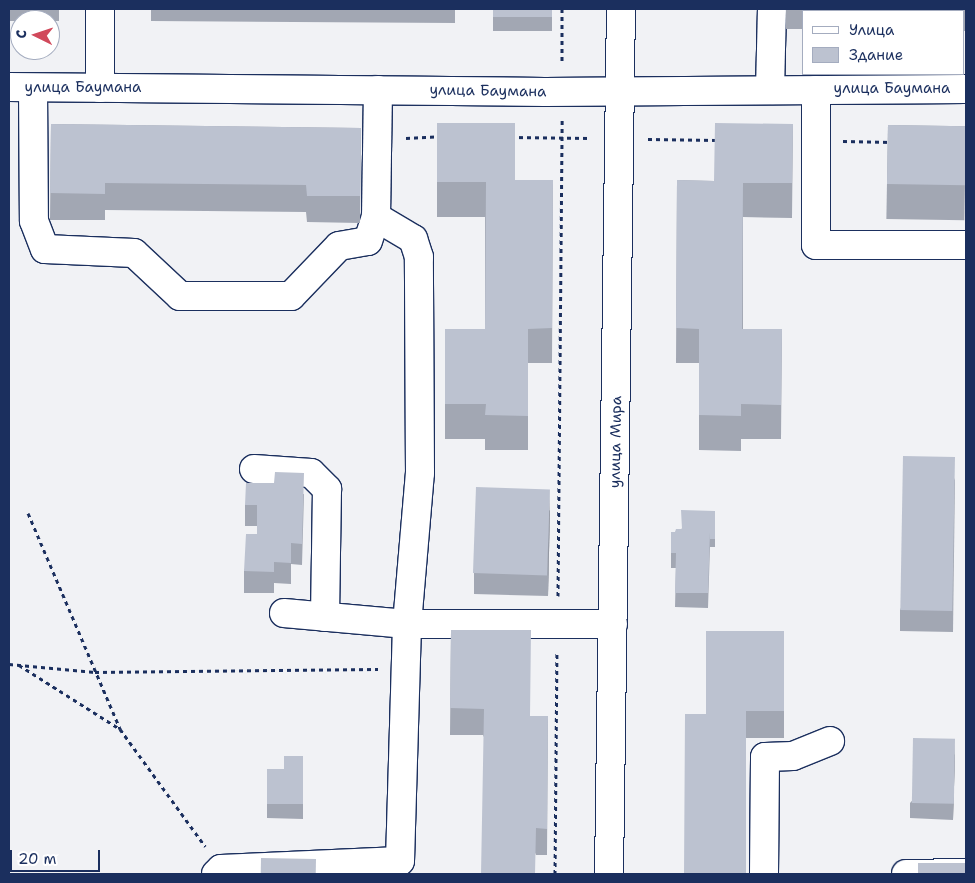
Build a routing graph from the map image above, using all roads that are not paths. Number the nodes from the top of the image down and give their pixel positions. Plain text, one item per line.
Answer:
1 (100, 9) edge
2 (621, 9) edge
3 (772, 9) edge
4 (21, 87) edge
5 (100, 88) junction
6 (966, 89) edge
7 (378, 90) junction
8 (770, 90) junction
9 (816, 90) junction
10 (621, 91) junction
11 (376, 217) junction
12 (966, 245) edge
13 (254, 469) dead end
14 (284, 613) dead end
15 (325, 617) junction
16 (407, 624) junction
17 (613, 624) junction
18 (830, 741) dead end
19 (229, 871) edge
20 (966, 873) edge
21 (609, 874) edge
22 (764, 874) edge
23 (906, 874) edge

1 - 5 street
2 - 10 street, улица Мира
3 - 8 street
4 - 5 street, улица Баумана
4 - 11 street
5 - 7 street, улица Баумана
6 - 9 street, улица Баумана
7 - 10 street, улица Баумана
7 - 11 street
8 - 9 street, улица Баумана
8 - 10 street, улица Баумана
9 - 12 street
10 - 17 street, улица Мира
11 - 16 street
13 - 15 street
14 - 15 street
15 - 16 street
16 - 17 street
16 - 19 street
17 - 21 street, улица Мира
18 - 22 street
20 - 23 street

